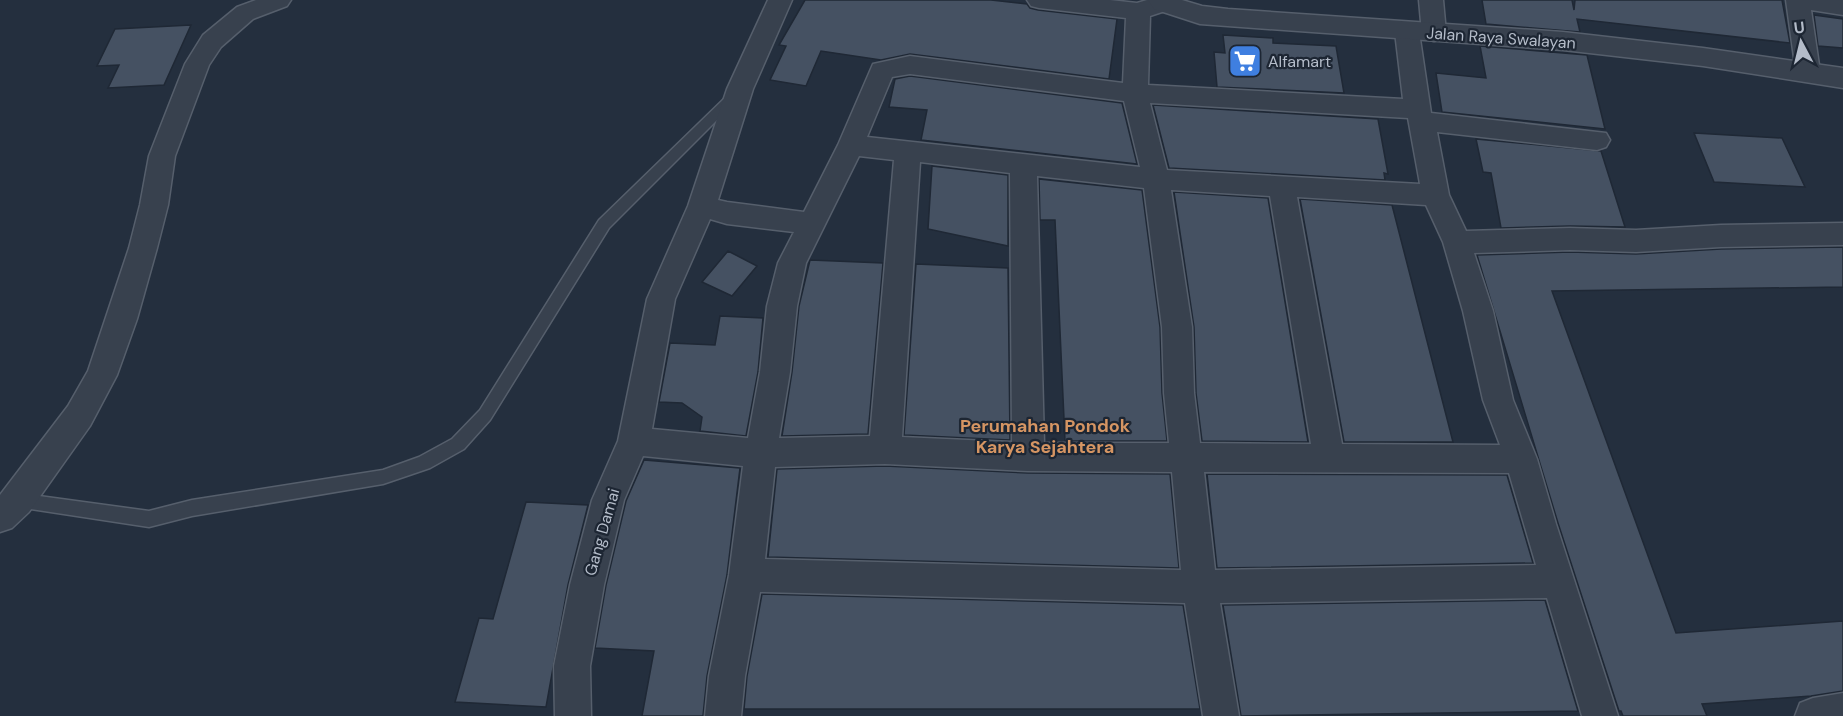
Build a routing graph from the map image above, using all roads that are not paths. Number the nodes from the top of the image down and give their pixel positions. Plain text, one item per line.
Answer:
1 (279, 0) edge
2 (780, 0) edge
3 (1039, 0) edge
4 (1431, 0) edge
5 (1798, 0) edge
6 (1154, 5) edge
7 (1843, 7) edge
8 (1421, 32) junction
9 (1808, 72) junction
10 (1843, 78) edge
11 (740, 89) junction
12 (1135, 93) junction
13 (1420, 115) junction
14 (1597, 140) dead end
15 (851, 145) junction
16 (908, 151) junction
17 (1023, 165) junction
18 (1156, 179) junction
19 (1282, 186) junction
20 (1435, 195) junction
21 (702, 206) junction
22 (810, 223) junction
23 (1843, 234) edge
24 (1457, 242) junction
25 (634, 441) junction
26 (885, 450) junction
27 (761, 453) junction
28 (1028, 458) junction
29 (1185, 458) junction
30 (1329, 458) junction
31 (1521, 459) junction
32 (8, 509) edge
33 (746, 576) junction
34 (1560, 581) junction
35 (1200, 588) junction
36 (1843, 711) edge
37 (573, 716) edge
38 (723, 716) edge
39 (1221, 716) edge
40 (1600, 716) edge
41 (1813, 716) edge

1 - 32 street
2 - 11 street, Gang Damai
3 - 6 street
4 - 8 street
5 - 7 street
5 - 9 street
6 - 8 street, Jalan Raya Swalayan
6 - 12 street
8 - 9 street, Jalan Raya Swalayan
8 - 13 street
9 - 10 street, Jalan Raya Swalayan
11 - 21 street, Gang Damai
11 - 32 lane
12 - 13 street
12 - 15 street
12 - 18 street
13 - 14 street
13 - 20 street
15 - 16 street
15 - 22 street
16 - 17 street
16 - 26 street
17 - 18 street
17 - 28 street
18 - 19 street
18 - 29 street
19 - 20 street
19 - 30 street
20 - 24 street
21 - 22 street
21 - 25 street, Gang Damai
22 - 27 street
23 - 24 street
24 - 31 street
25 - 27 street
25 - 37 street, Gang Damai
26 - 27 street
26 - 28 street
27 - 33 street
28 - 29 street
29 - 30 street
29 - 35 street
30 - 31 street
31 - 34 street
33 - 35 street
33 - 38 street
34 - 35 street
34 - 40 street
35 - 39 street
36 - 41 street

